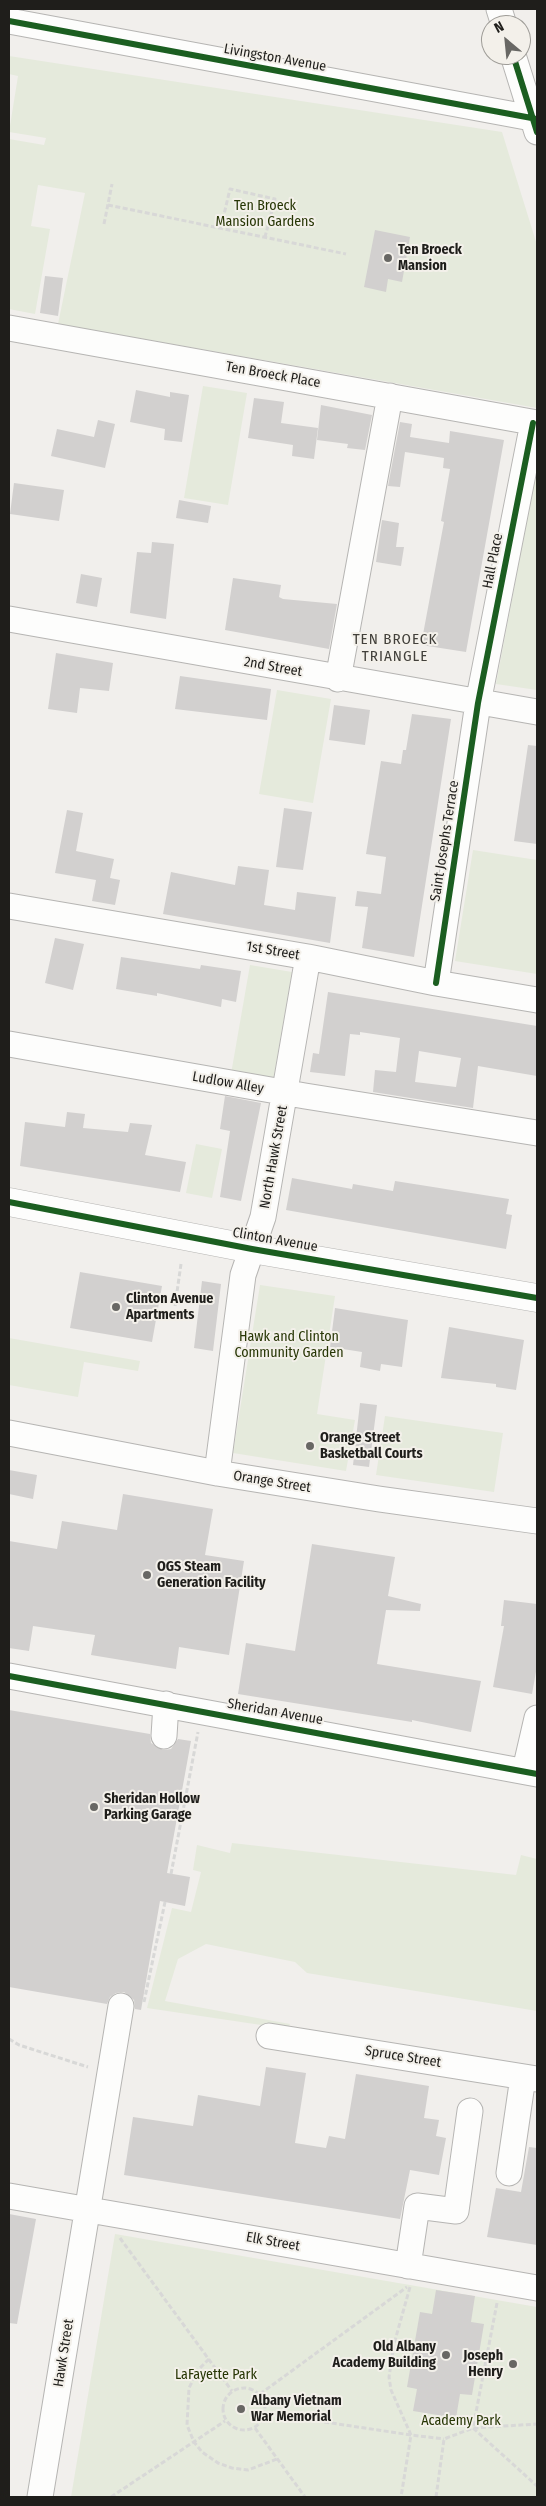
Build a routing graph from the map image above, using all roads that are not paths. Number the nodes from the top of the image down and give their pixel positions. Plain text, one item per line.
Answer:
1 (9, 21) edge
2 (516, 65) edge
3 (536, 123) edge
4 (9, 328) edge
5 (390, 396) junction
6 (535, 423) edge
7 (9, 619) edge
8 (338, 679) junction
9 (478, 703) junction
10 (537, 712) edge
11 (9, 906) edge
12 (308, 957) junction
13 (436, 983) junction
14 (537, 1000) edge
15 (9, 1044) edge
16 (285, 1093) junction
17 (537, 1133) edge
18 (9, 1202) edge
19 (252, 1249) junction
20 (537, 1298) edge
21 (9, 1433) edge
22 (217, 1473) junction
23 (537, 1521) edge
24 (9, 1676) edge
25 (166, 1704) junction
26 (537, 1718) edge
27 (164, 1736) dead end
28 (531, 1772) edge
29 (120, 2008) road end
30 (268, 2036) dead end
31 (530, 2078) edge
32 (470, 2111) dead end
33 (509, 2173) dead end
34 (9, 2196) edge
35 (87, 2209) junction
36 (408, 2266) junction
37 (537, 2288) edge
38 (40, 2497) edge

1 - 3 street, Livingston Avenue
2 - 3 street
4 - 5 street, Ten Broeck Place
5 - 6 street, Ten Broeck Place
5 - 8 street
6 - 9 street, Hall Place
7 - 8 street, 2nd Street
8 - 9 street, 2nd Street
9 - 10 street, 2nd Street
9 - 13 street, Saint Josephs Terrace
11 - 12 street, 1st Street
12 - 13 street, 1st Street
12 - 16 street, North Hawk Street
13 - 14 street, 1st Street
15 - 16 street, Ludlow Alley
16 - 17 street, Ludlow Alley
16 - 19 street, North Hawk Street
18 - 19 main road, Clinton Avenue
19 - 20 main road, Clinton Avenue
19 - 22 street, North Hawk Street
21 - 22 street, Orange Street
22 - 23 street, Orange Street
24 - 25 street, Sheridan Avenue
25 - 27 street
25 - 28 street, Sheridan Avenue
26 - 28 street
29 - 35 street, Hawk Street
30 - 31 street, Spruce Street
31 - 33 street
32 - 36 street
34 - 35 street, Elk Street
35 - 36 street, Elk Street
35 - 38 street, Hawk Street
36 - 37 street, Elk Street

